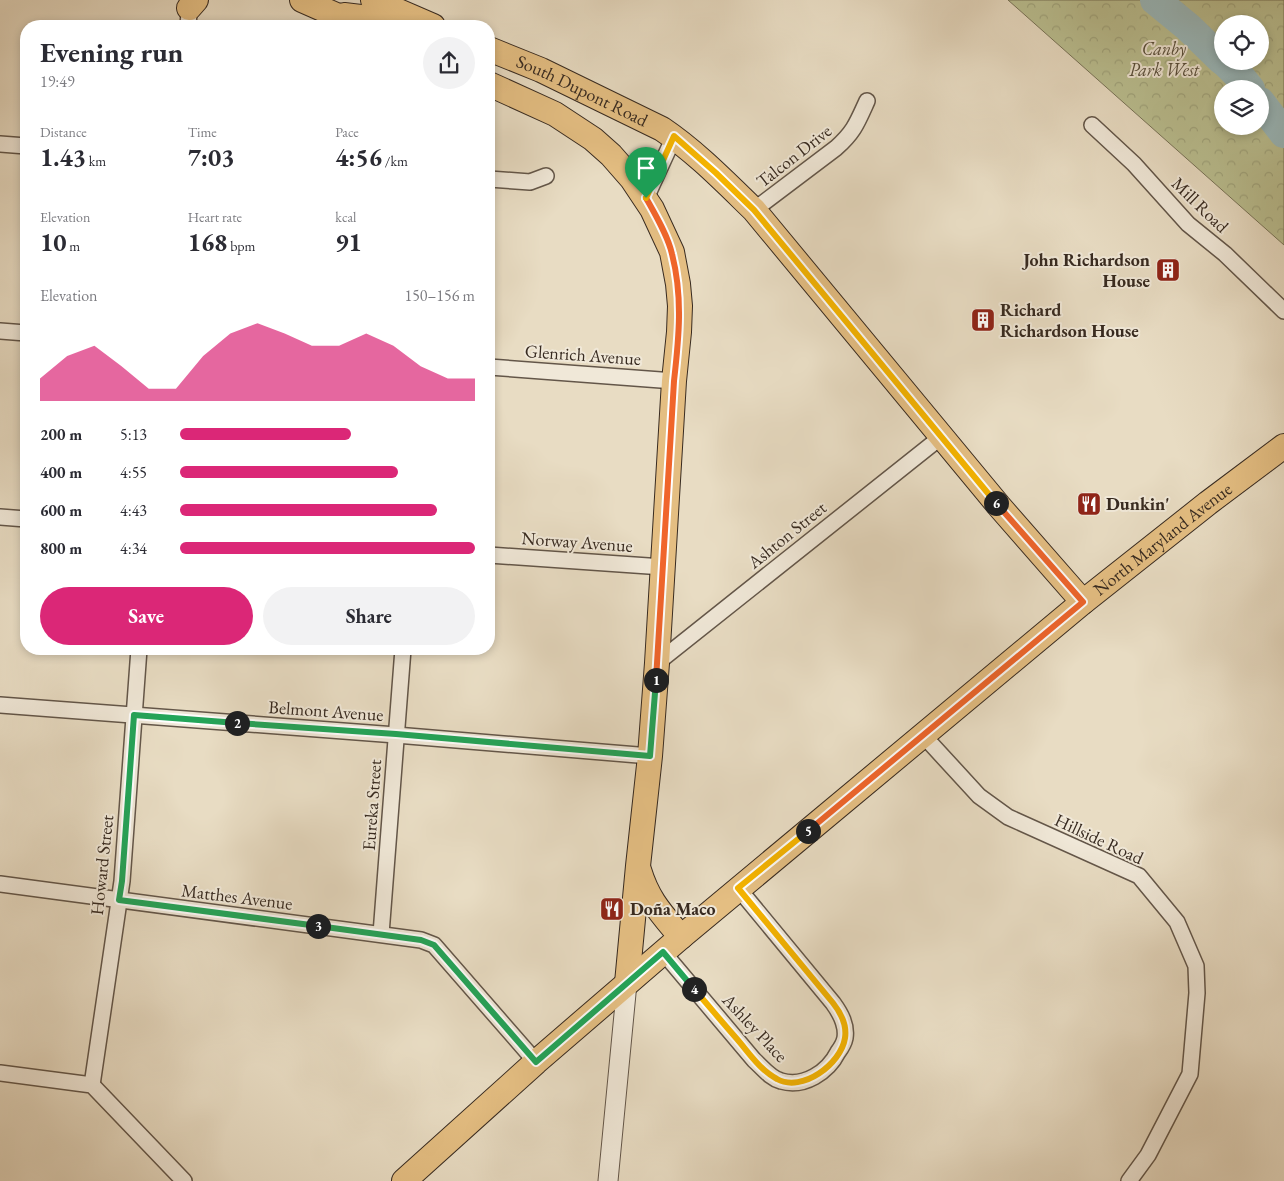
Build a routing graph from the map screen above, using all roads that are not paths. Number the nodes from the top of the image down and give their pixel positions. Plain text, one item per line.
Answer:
1 (302, 0) edge
2 (373, 0) edge
3 (333, 14) junction
4 (347, 20) edge
5 (374, 20) edge
6 (419, 20) edge
7 (495, 52) edge
8 (495, 87) edge
9 (867, 101) dead end
10 (1092, 124) dead end
11 (674, 136) junction
12 (0, 144) edge
13 (20, 146) edge
14 (546, 176) dead end
15 (495, 179) edge
16 (646, 198) junction
17 (754, 210) junction
18 (1284, 311) edge
19 (0, 331) edge
20 (20, 333) edge
21 (495, 367) edge
22 (674, 381) junction
23 (941, 437) junction
24 (1284, 446) edge
25 (0, 517) edge
26 (20, 519) edge
27 (495, 554) edge
28 (663, 567) junction
29 (1083, 602) junction
30 (139, 655) edge
31 (403, 655) edge
32 (657, 663) junction
33 (0, 705) edge
34 (134, 715) junction
35 (396, 734) junction
36 (923, 735) junction
37 (650, 756) junction
38 (638, 866) junction
39 (0, 884) edge
40 (738, 888) junction
41 (119, 900) junction
42 (381, 934) junction
43 (680, 937) junction
44 (663, 952) junction
45 (627, 983) junction
46 (536, 1062) junction
47 (0, 1073) edge
48 (92, 1085) junction
49 (184, 1181) edge
50 (404, 1181) edge
51 (608, 1181) edge
52 (1129, 1181) edge

1 - 3 main road
2 - 6 main road
3 - 4 main road
3 - 5 main road
7 - 11 main road, South Dupont Road
8 - 16 main road, South Dupont Road
9 - 17 street, Talcon Drive
10 - 18 street, Mill Road
11 - 16 street
11 - 17 main road, South Dupont Road
12 - 13 street
14 - 15 street
16 - 22 main road, South Dupont Road
17 - 23 main road, South Dupont Road
19 - 20 street
21 - 22 street, Glenrich Avenue
22 - 28 main road, South Dupont Road
23 - 29 main road, South Dupont Road
23 - 32 street, Ashton Street
24 - 29 main road, North Maryland Avenue
25 - 26 street
27 - 28 street, Norway Avenue
28 - 32 main road, South Dupont Road
29 - 36 main road, North Maryland Avenue
30 - 34 street, Howard Street
31 - 35 street, Eureka Street
32 - 37 main road, South Dupont Road
33 - 34 street, Belmont Avenue
34 - 35 street, Belmont Avenue
34 - 41 street, Howard Street
35 - 37 street, Belmont Avenue
35 - 42 street, Eureka Street
36 - 40 main road, North Maryland Avenue
36 - 52 street, Hillside Road
37 - 38 main road, South Dupont Road
38 - 43 main road
38 - 45 main road, South Dupont Road
39 - 41 street, Matthes Avenue
40 - 43 main road, North Maryland Avenue
40 - 44 street, Ashley Place
41 - 42 street, Matthes Avenue
41 - 48 street, Howard Street
42 - 46 street, Matthes Avenue
43 - 44 main road, North Maryland Avenue
44 - 45 main road, North Maryland Avenue
45 - 46 main road, North Maryland Avenue
45 - 51 street, South Dupont Road
46 - 50 main road, North Maryland Avenue
47 - 48 street
48 - 49 street

